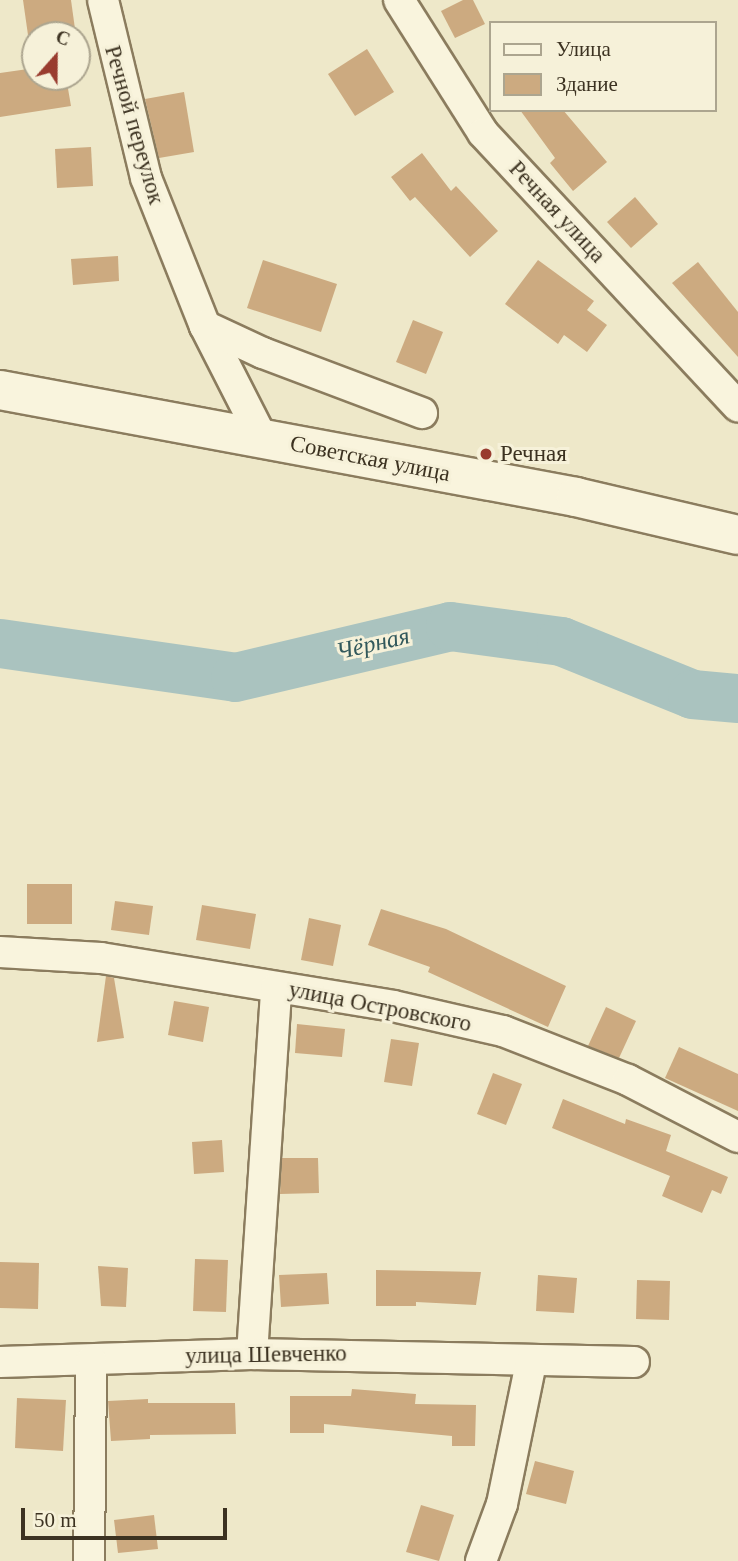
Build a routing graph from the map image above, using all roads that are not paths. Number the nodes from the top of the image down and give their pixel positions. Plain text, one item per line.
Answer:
1 (103, 0) edge
2 (399, 0) edge
3 (205, 326) junction
4 (0, 390) edge
5 (738, 406) edge
6 (422, 413) dead end
7 (262, 438) junction
8 (738, 535) edge
9 (0, 952) edge
10 (276, 988) junction
11 (738, 1138) edge
12 (252, 1354) junction
13 (92, 1361) junction
14 (0, 1362) edge
15 (634, 1362) dead end
16 (531, 1363) junction
17 (89, 1561) edge
18 (481, 1561) edge

1 - 3 street, Речной переулок
2 - 5 street, Речная улица
3 - 6 street
3 - 7 street, Речной переулок
4 - 7 main road, Советская улица
7 - 8 main road, Советская улица
9 - 10 street, улица Островского
10 - 11 street, улица Островского
10 - 12 street
12 - 13 street, улица Шевченко
12 - 16 street, улица Шевченко
13 - 14 street, улица Шевченко
13 - 17 street
15 - 16 street, улица Шевченко
16 - 18 street

